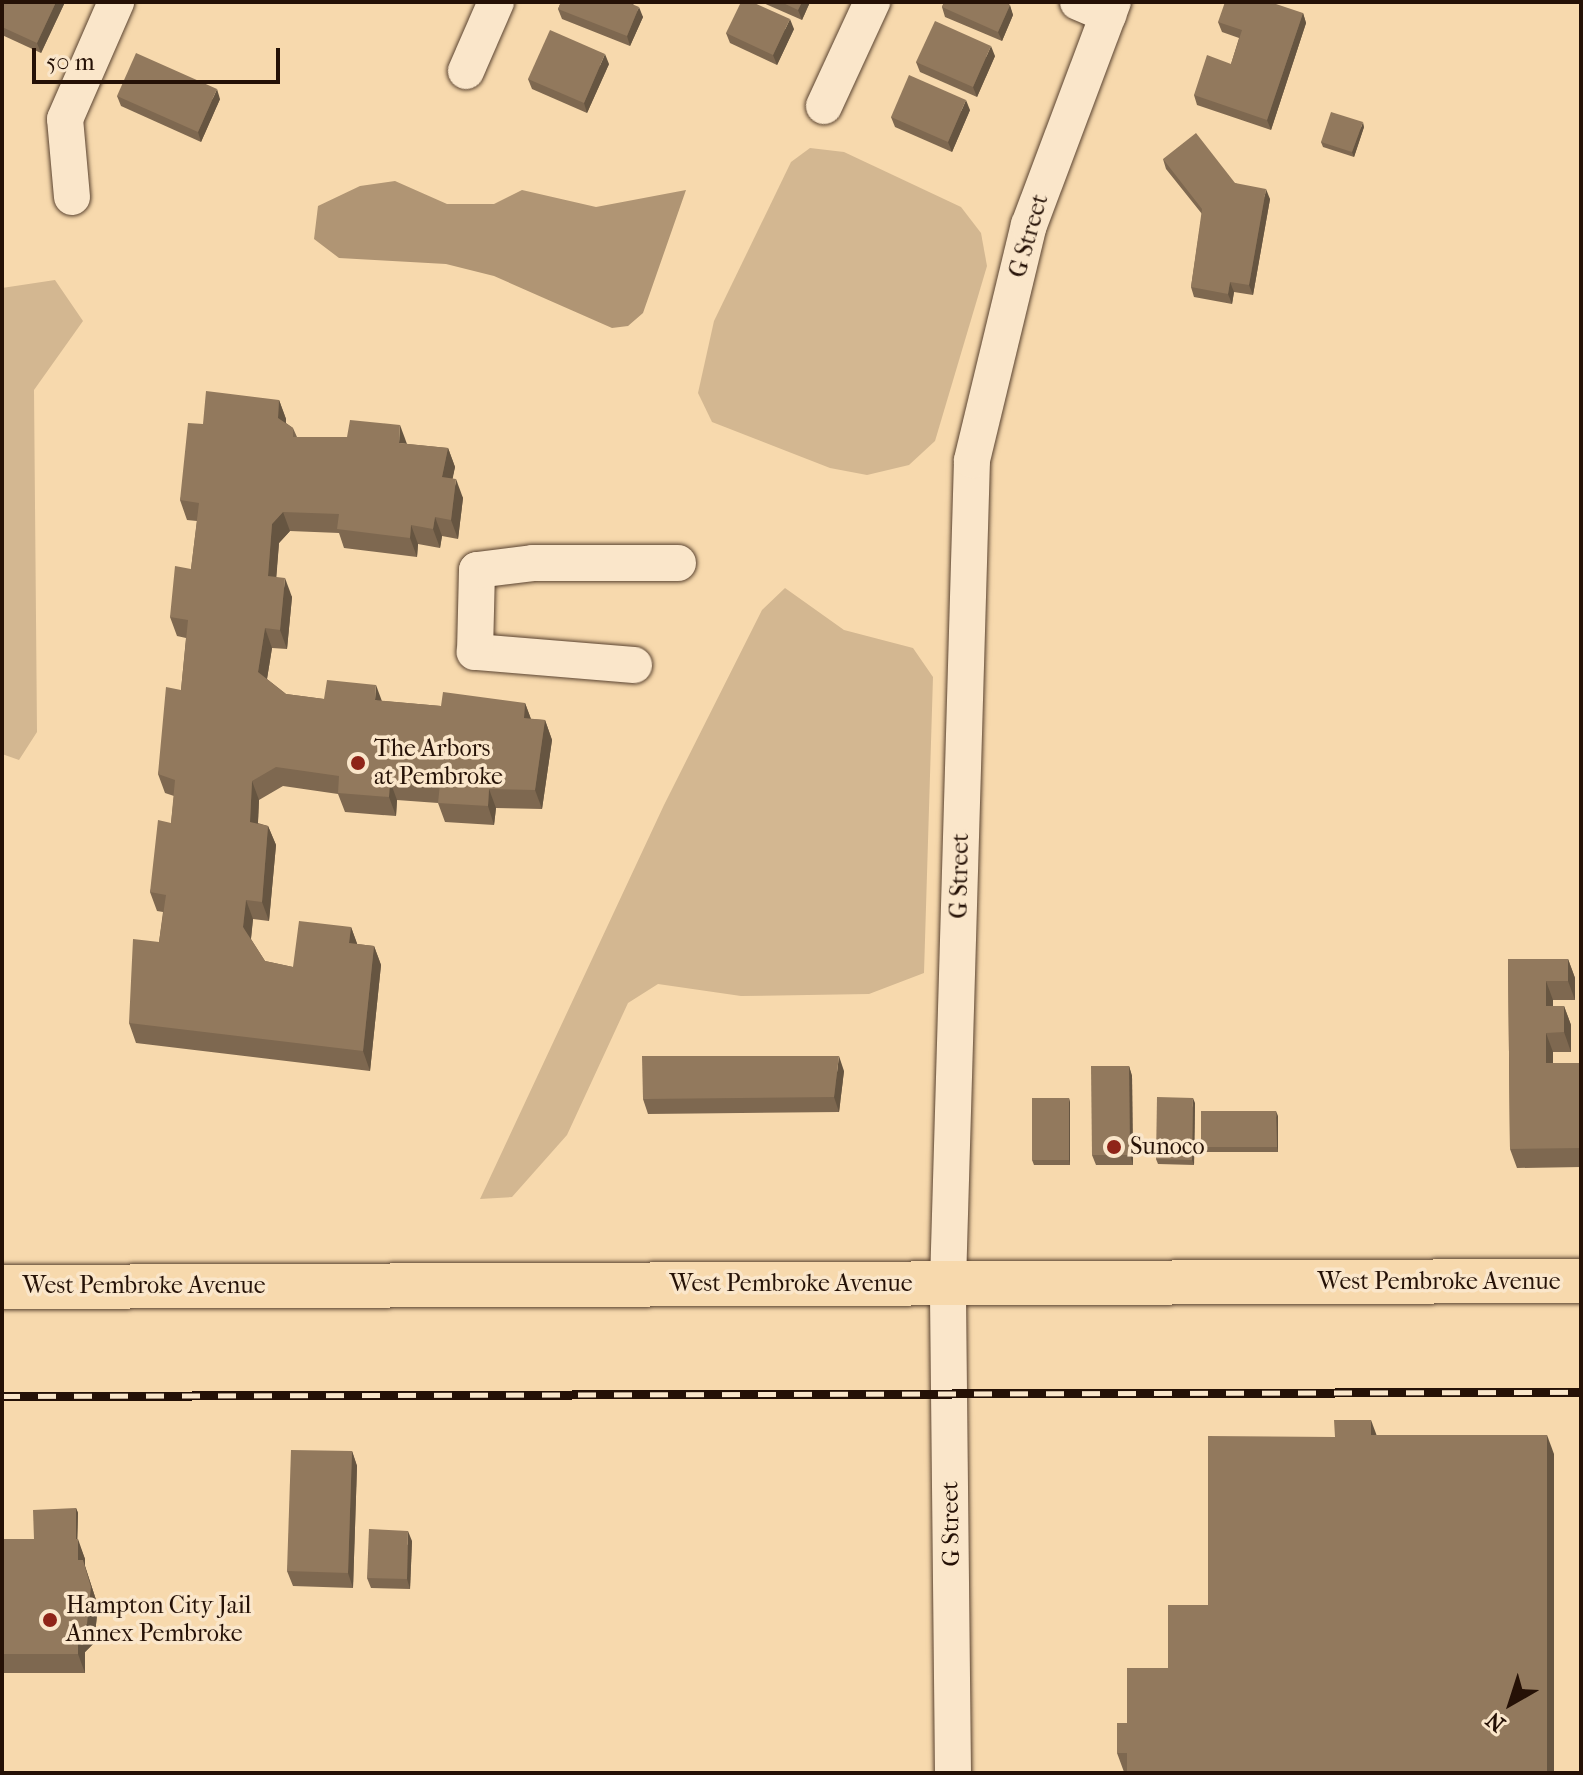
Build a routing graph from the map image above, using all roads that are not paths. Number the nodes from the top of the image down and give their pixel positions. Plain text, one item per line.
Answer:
1 (116, 2) edge
2 (496, 2) edge
3 (872, 2) edge
4 (1100, 6) edge
5 (466, 71) dead end
6 (824, 106) dead end
7 (72, 197) dead end
8 (678, 563) dead end
9 (634, 665) dead end
10 (1581, 1281) edge
11 (948, 1283) junction
12 (2, 1287) edge
13 (953, 1773) edge

1 - 7 street
2 - 5 street
3 - 6 street
4 - 11 street, G Street
8 - 9 street
10 - 11 main road, West Pembroke Avenue
11 - 12 main road, West Pembroke Avenue
11 - 13 street, G Street

